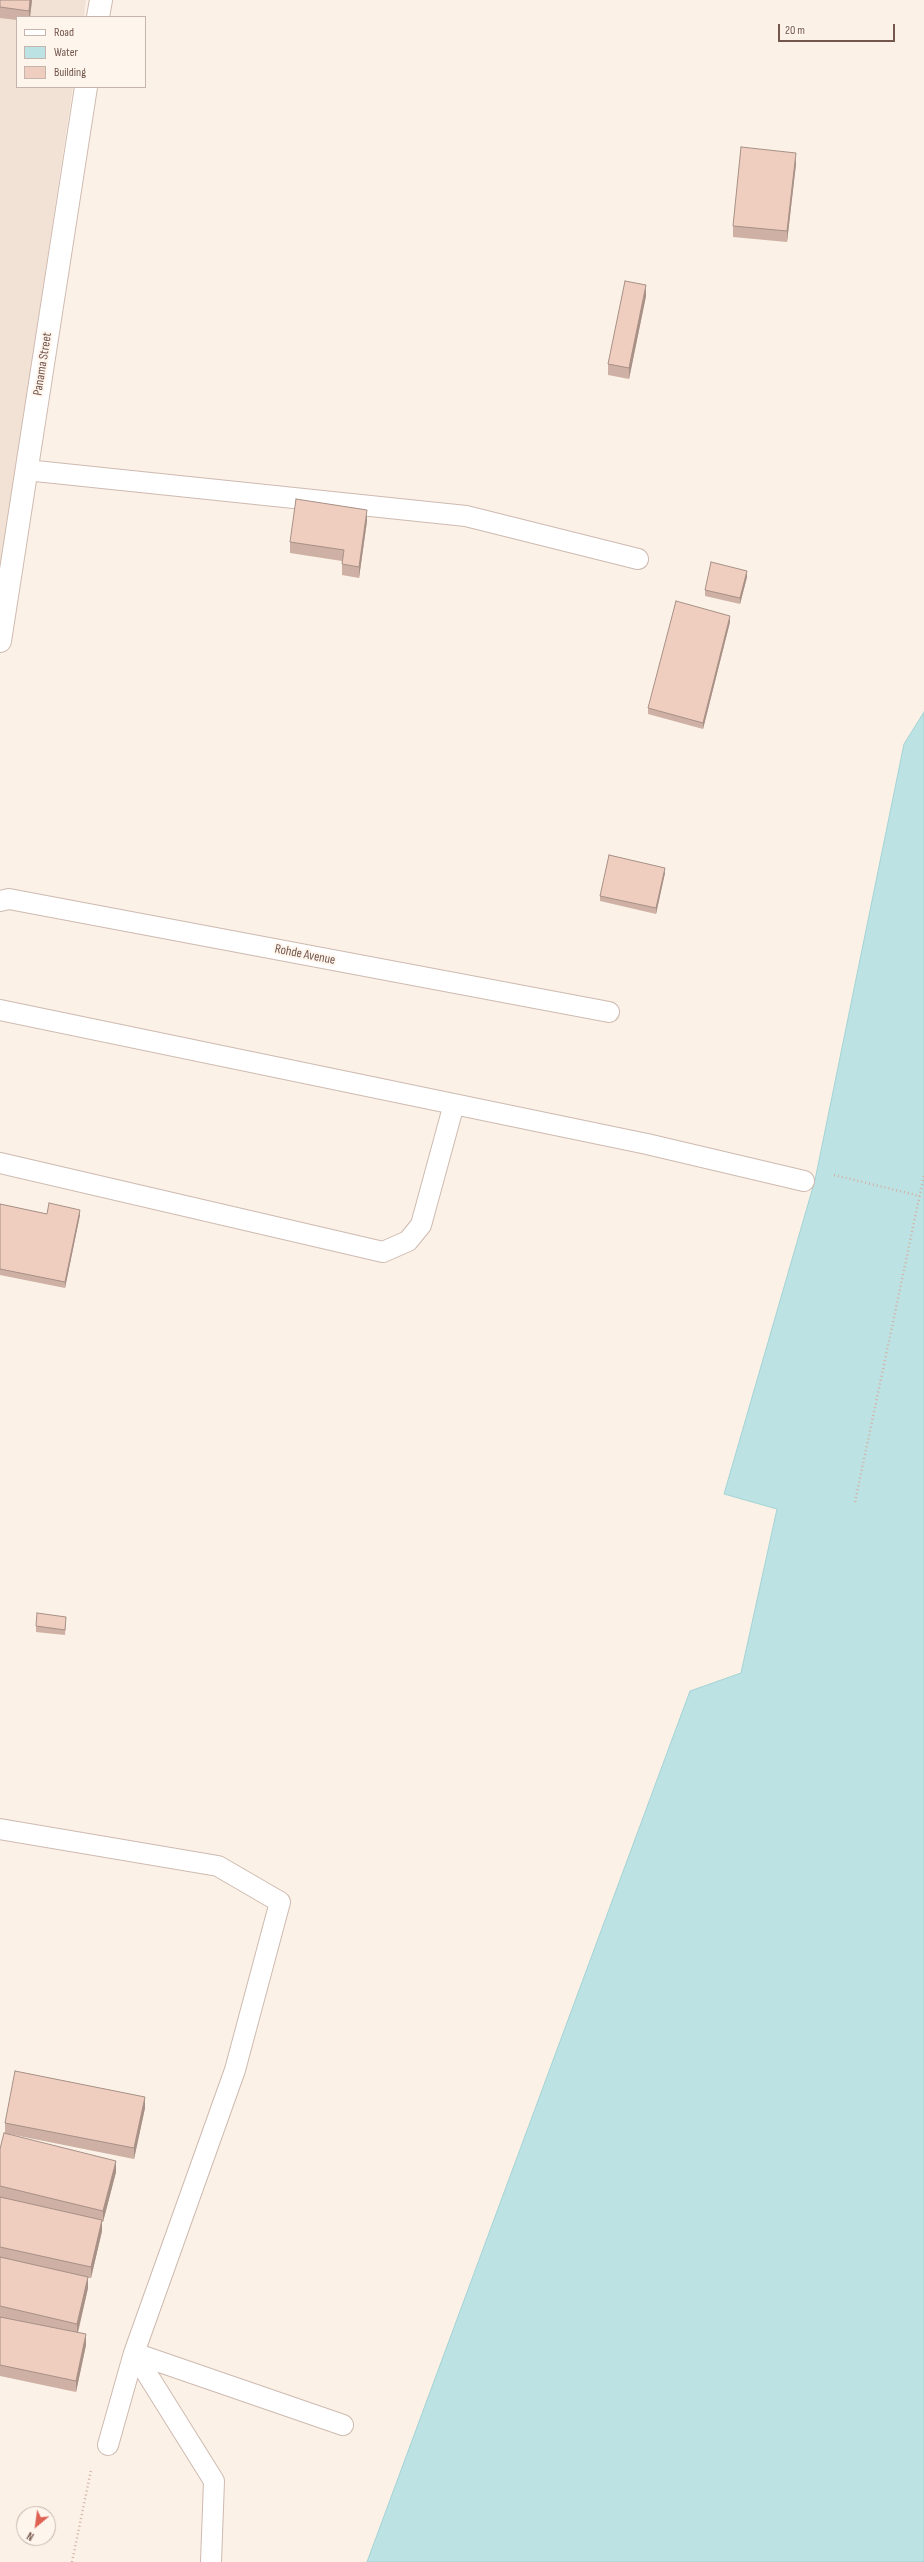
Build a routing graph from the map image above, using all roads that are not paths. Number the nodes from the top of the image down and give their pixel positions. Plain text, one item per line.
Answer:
1 (101, 0) edge
2 (98, 16) edge
3 (86, 88) edge
4 (26, 470) junction
5 (638, 559) dead end
6 (0, 641) edge
7 (0, 901) edge
8 (0, 1010) edge
9 (609, 1012) dead end
10 (454, 1104) junction
11 (0, 1163) edge
12 (804, 1181) dead end
13 (0, 1829) edge
14 (134, 2353) junction
15 (343, 2425) dead end
16 (108, 2444) dead end
17 (211, 2562) edge

1 - 2 street
3 - 4 street, Panama Street
4 - 5 lane
4 - 6 street, Panama Street
7 - 9 lane, Rohde Avenue
8 - 10 lane
10 - 11 lane
10 - 12 lane
13 - 14 lane
14 - 15 lane
14 - 16 lane
14 - 17 lane

